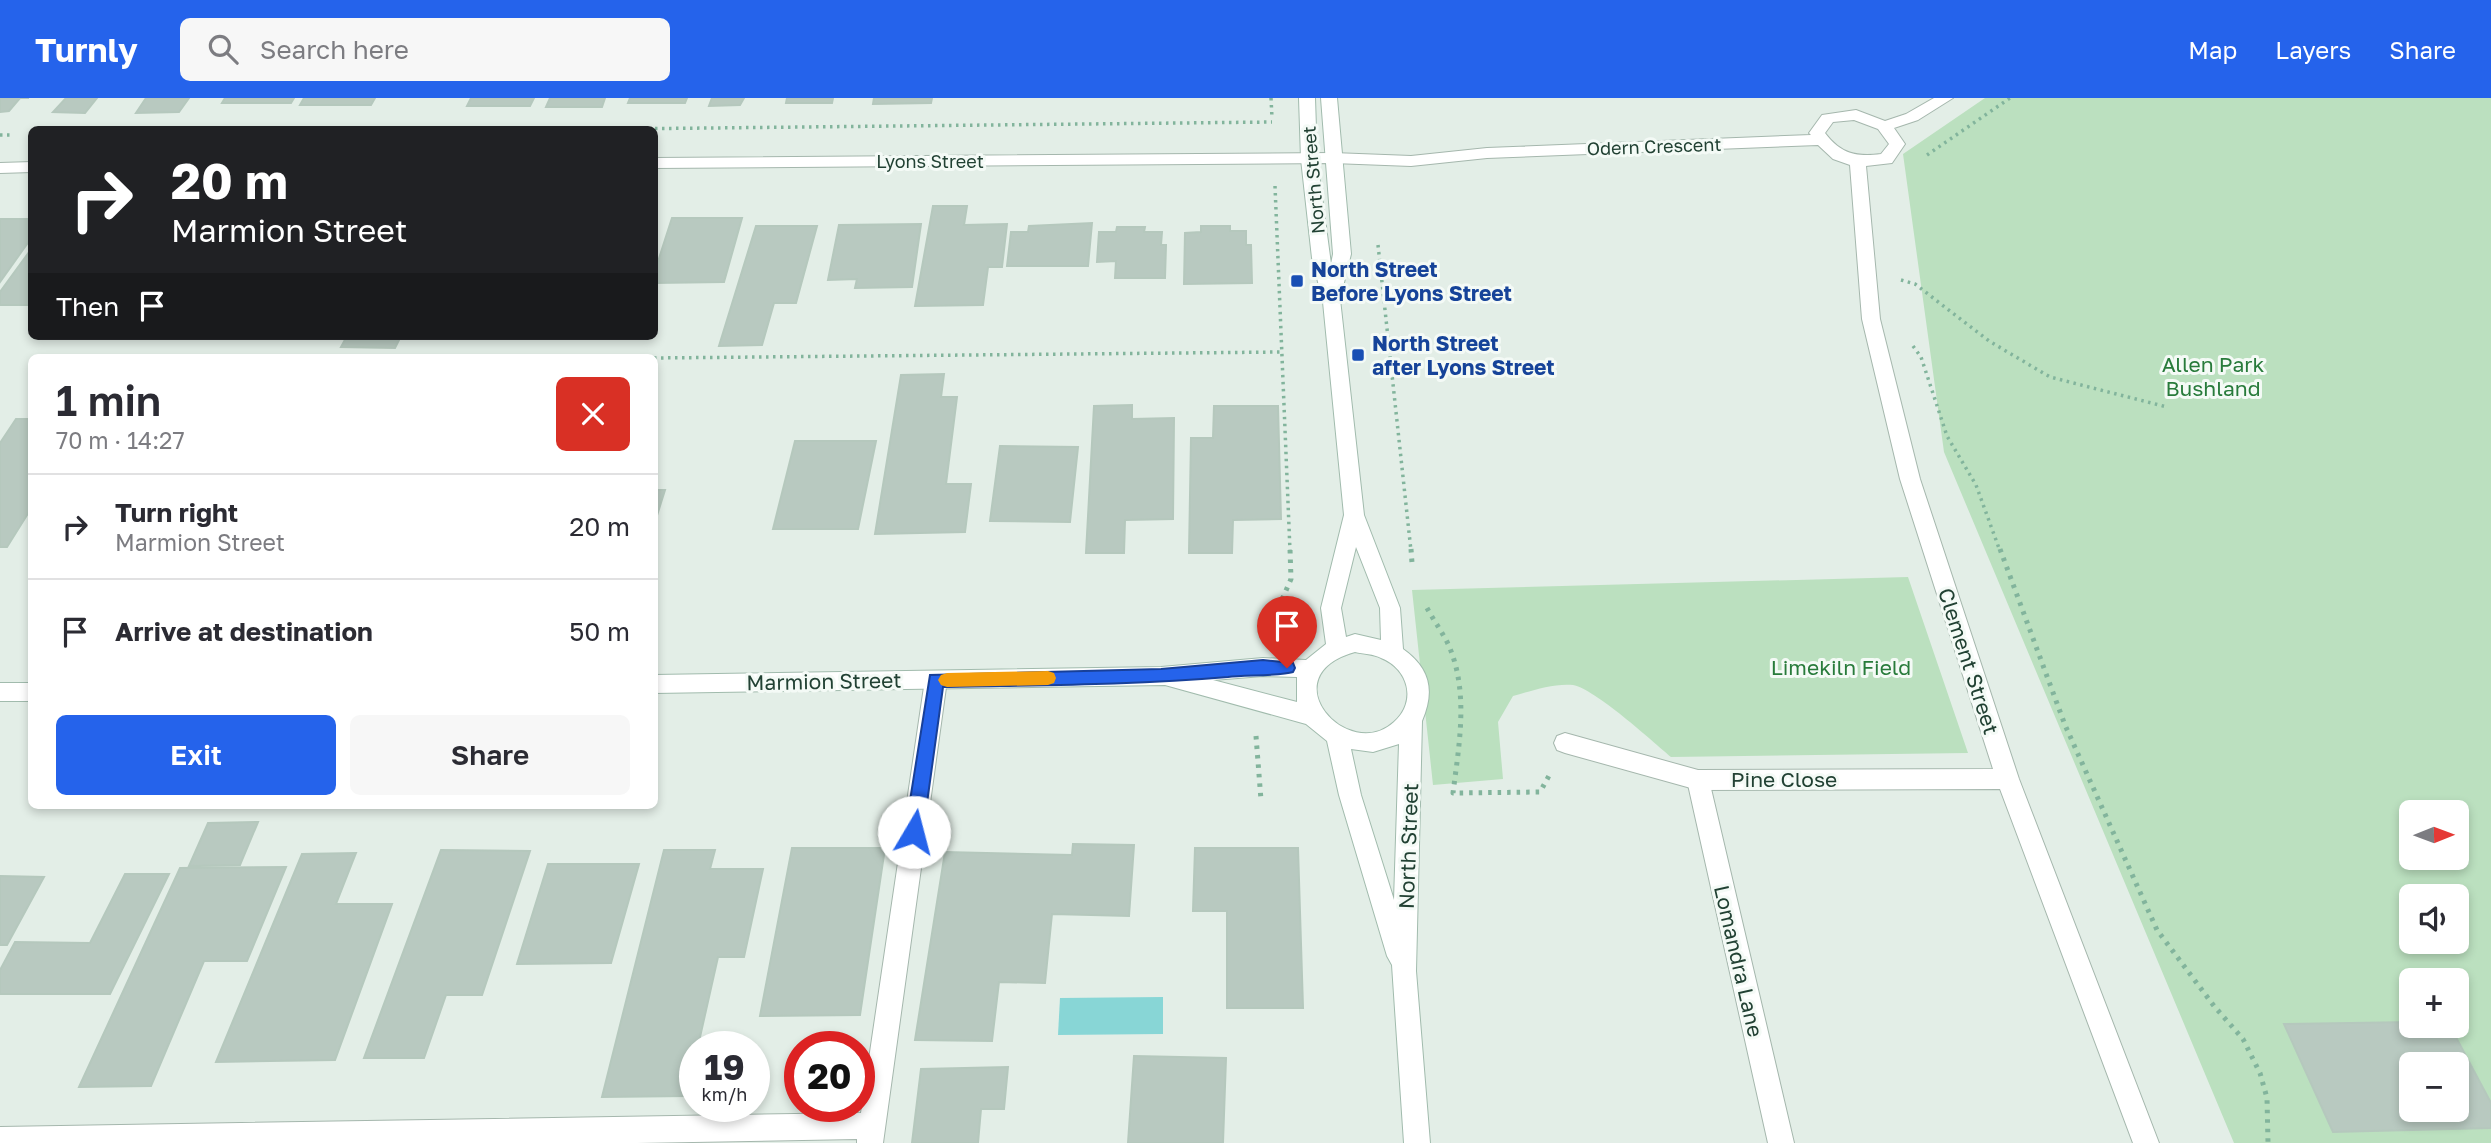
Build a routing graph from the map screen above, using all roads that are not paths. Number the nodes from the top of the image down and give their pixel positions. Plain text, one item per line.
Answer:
1 (1307, 98) edge
2 (1329, 98) edge
3 (1841, 98) edge
4 (1945, 98) edge
5 (1850, 116) junction
6 (1884, 126) junction
7 (1821, 140) junction
8 (1333, 152) junction
9 (1308, 153) junction
10 (1858, 162) junction
11 (658, 163) edge
12 (28, 167) edge
13 (0, 168) edge
14 (1332, 302) junction
15 (1354, 515) junction
16 (1337, 647) junction
17 (1392, 651) junction
18 (1310, 669) junction
19 (1161, 676) junction
20 (936, 680) junction
21 (658, 684) edge
22 (0, 692) edge
23 (28, 692) edge
24 (1313, 716) junction
25 (1411, 721) junction
26 (1337, 736) junction
27 (1565, 743) road end
28 (2008, 779) junction
29 (1698, 780) junction
30 (1404, 971) junction
31 (872, 1134) edge
32 (0, 1140) edge
33 (1417, 1143) edge
34 (1781, 1143) edge
35 (2146, 1143) edge

1 - 9 street, North Street
2 - 8 street, North Street
3 - 5 street
4 - 6 street
5 - 6 street
5 - 7 street
6 - 10 street
7 - 8 street, Odern Crescent
7 - 10 street
8 - 9 street, Lyons Street
8 - 14 street, North Street
9 - 11 street, Lyons Street
9 - 14 street, North Street
10 - 28 street, Clement Street
12 - 13 street
14 - 15 street, North Street
15 - 16 street, North Street
15 - 17 street, North Street
16 - 17 street
16 - 18 street
17 - 25 street
18 - 19 street, Marmion Street
18 - 24 street
19 - 20 street, Marmion Street
19 - 24 street, Marmion Street
20 - 21 street, Marmion Street
20 - 31 street
22 - 23 street
24 - 26 street
25 - 26 street
25 - 30 street, North Street
26 - 30 street, North Street
27 - 29 street, Pine Close
28 - 29 street, Pine Close
28 - 35 street, Clement Street
29 - 34 street, Lomandra Lane
30 - 33 street, North Street
31 - 32 street

